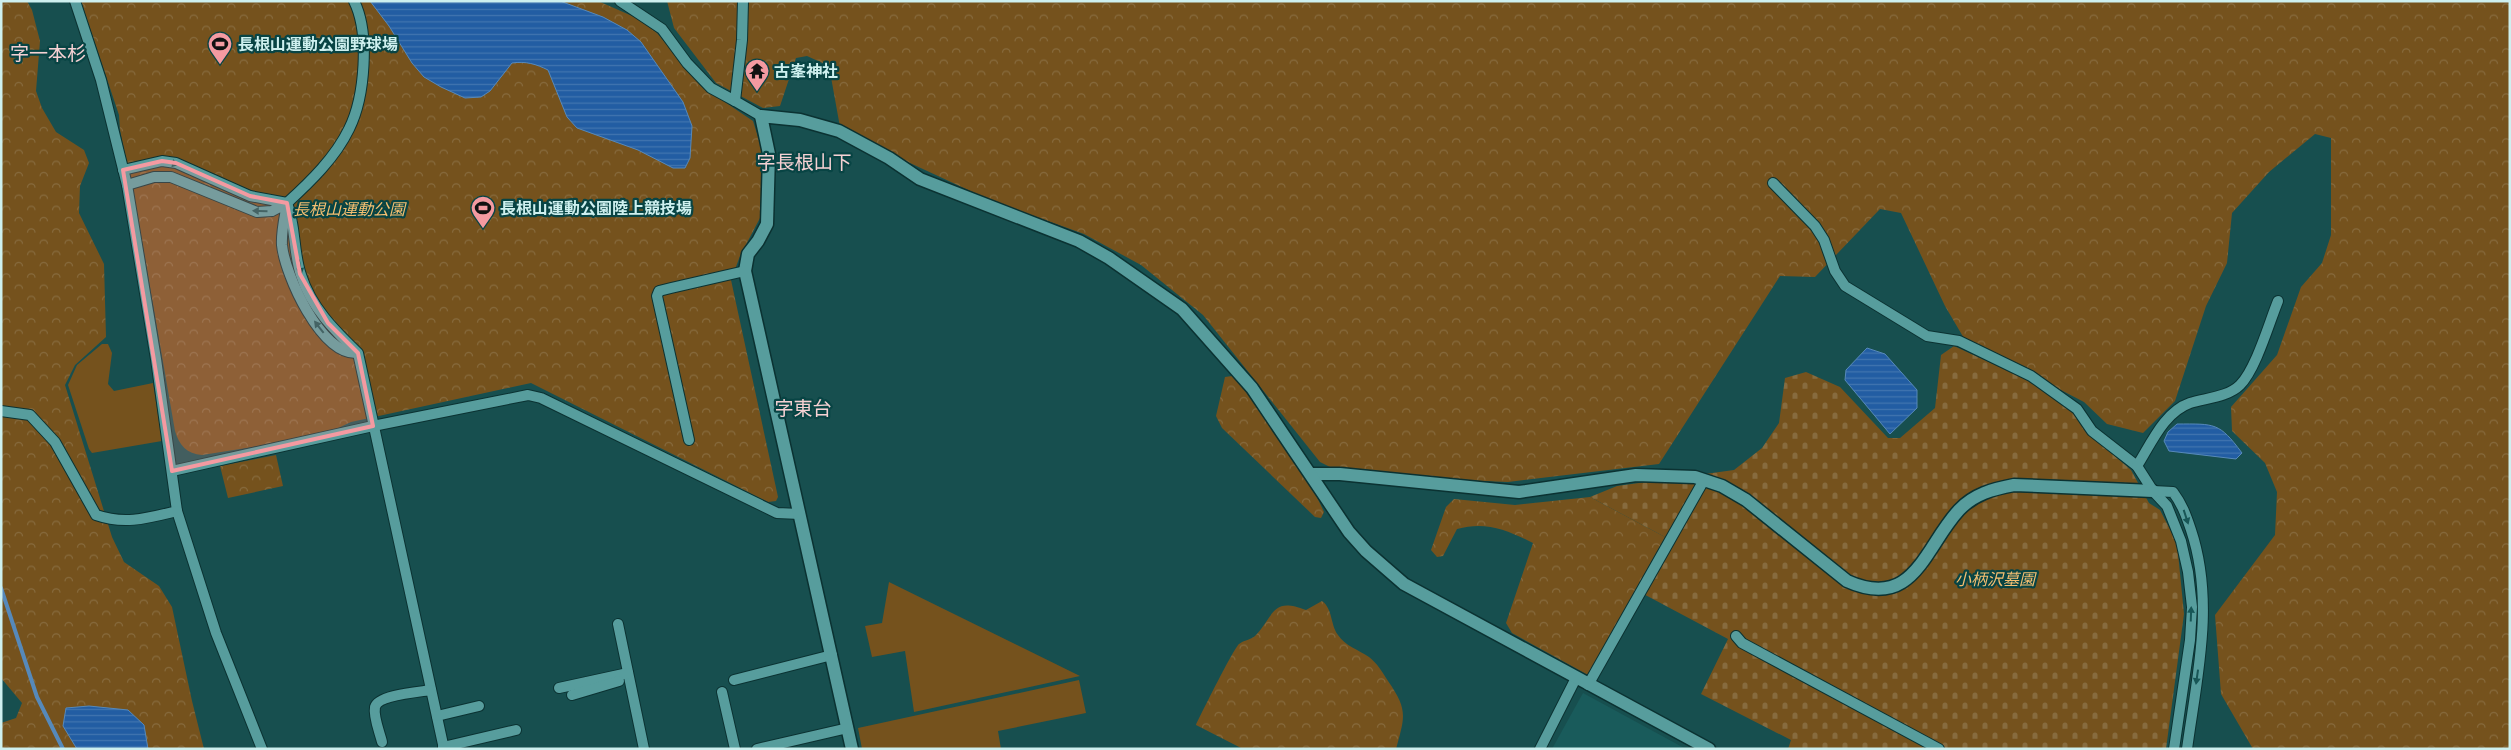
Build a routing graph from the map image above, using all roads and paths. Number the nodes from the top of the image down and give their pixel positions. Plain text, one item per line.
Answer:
1 (75, 1) edge
2 (354, 1) edge
3 (743, 1) edge
4 (624, 2) edge
5 (735, 101) junction
6 (761, 116) junction
7 (123, 170) junction
8 (1773, 183) dead end
9 (127, 185) junction
10 (287, 203) junction
11 (745, 271) junction
12 (2278, 301) dead end
13 (1, 411) edge
14 (373, 426) junction
15 (689, 440) dead end
16 (2136, 466) junction
17 (172, 471) junction
18 (1311, 474) junction
19 (1704, 480) junction
20 (2153, 491) junction
21 (177, 511) junction
22 (800, 514) junction
23 (618, 624) dead end
24 (1736, 636) dead end
25 (832, 655) junction
26 (628, 676) junction
27 (1576, 678) junction
28 (734, 680) dead end
29 (1588, 686) junction
30 (559, 688) dead end
31 (431, 690) junction
32 (722, 692) dead end
33 (572, 695) dead end
34 (479, 706) dead end
35 (436, 716) junction
36 (848, 728) junction
37 (516, 730) dead end
38 (382, 742) dead end
39 (443, 748) edge
40 (262, 749) edge
41 (644, 749) edge
42 (735, 749) edge
43 (757, 749) edge
44 (852, 749) edge
45 (1540, 749) edge
46 (1709, 749) edge
47 (1939, 749) edge
48 (2174, 749) edge
49 (2187, 749) edge

1 - 7 street
2 - 10 street
3 - 5 street
4 - 5 street
5 - 6 street
6 - 11 street
6 - 18 street
7 - 9 street
7 -> 10 street
8 - 16 street
10 -> 9 street
9 - 17 street
10 - 14 street
11 - 15 street
11 - 22 street
12 - 16 street
13 - 21 street
14 - 17 street
14 - 22 street
14 - 31 street
16 - 20 street
17 - 21 street
18 - 19 street
18 - 27 street
19 - 20 street
19 - 29 street
48 -> 20 street
20 -> 49 street
21 - 40 street
22 - 25 street
23 - 26 street
24 - 47 street
25 - 28 street
25 - 36 street
26 - 30 street
26 - 33 street
26 - 41 street
27 - 29 street
27 - 45 street
29 - 46 street
31 - 35 street
31 - 38 street
32 - 42 street
34 - 35 street
35 - 39 street
36 - 43 street
36 - 44 street
37 - 39 street

